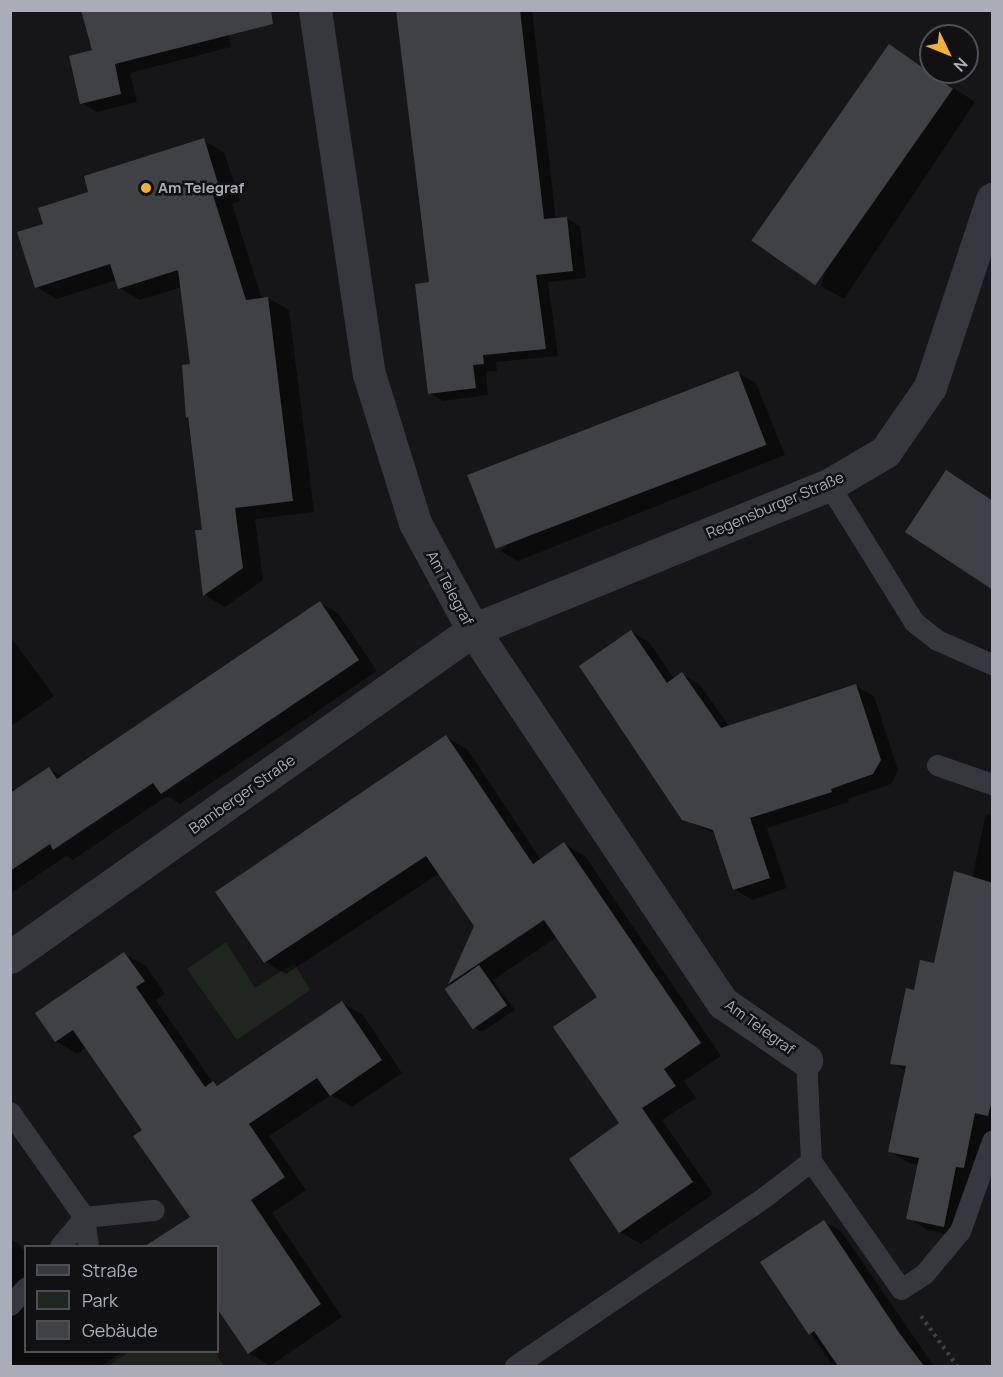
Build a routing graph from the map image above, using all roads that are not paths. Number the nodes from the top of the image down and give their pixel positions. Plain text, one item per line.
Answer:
1 (315, 10) edge
2 (993, 199) edge
3 (829, 485) junction
4 (473, 630) junction
5 (993, 664) edge
6 (937, 765) dead end
7 (993, 784) edge
8 (10, 957) edge
9 (806, 1060) joint
10 (10, 1112) edge
11 (993, 1142) edge
12 (811, 1161) junction
13 (154, 1210) dead end
14 (84, 1217) junction
15 (61, 1245) edge
16 (88, 1245) edge
17 (24, 1289) edge
18 (10, 1305) edge
19 (515, 1366) edge

1 - 4 street, Am Telegraf
2 - 3 street, Regensburger Straße
3 - 4 street, Regensburger Straße
3 - 5 lane
4 - 8 street, Bamberger Straße
4 - 9 street, Am Telegraf
6 - 7 lane
9 - 12 lane
10 - 14 lane
11 - 12 lane
12 - 19 lane
13 - 14 lane
14 - 15 lane
14 - 16 lane
17 - 18 lane

